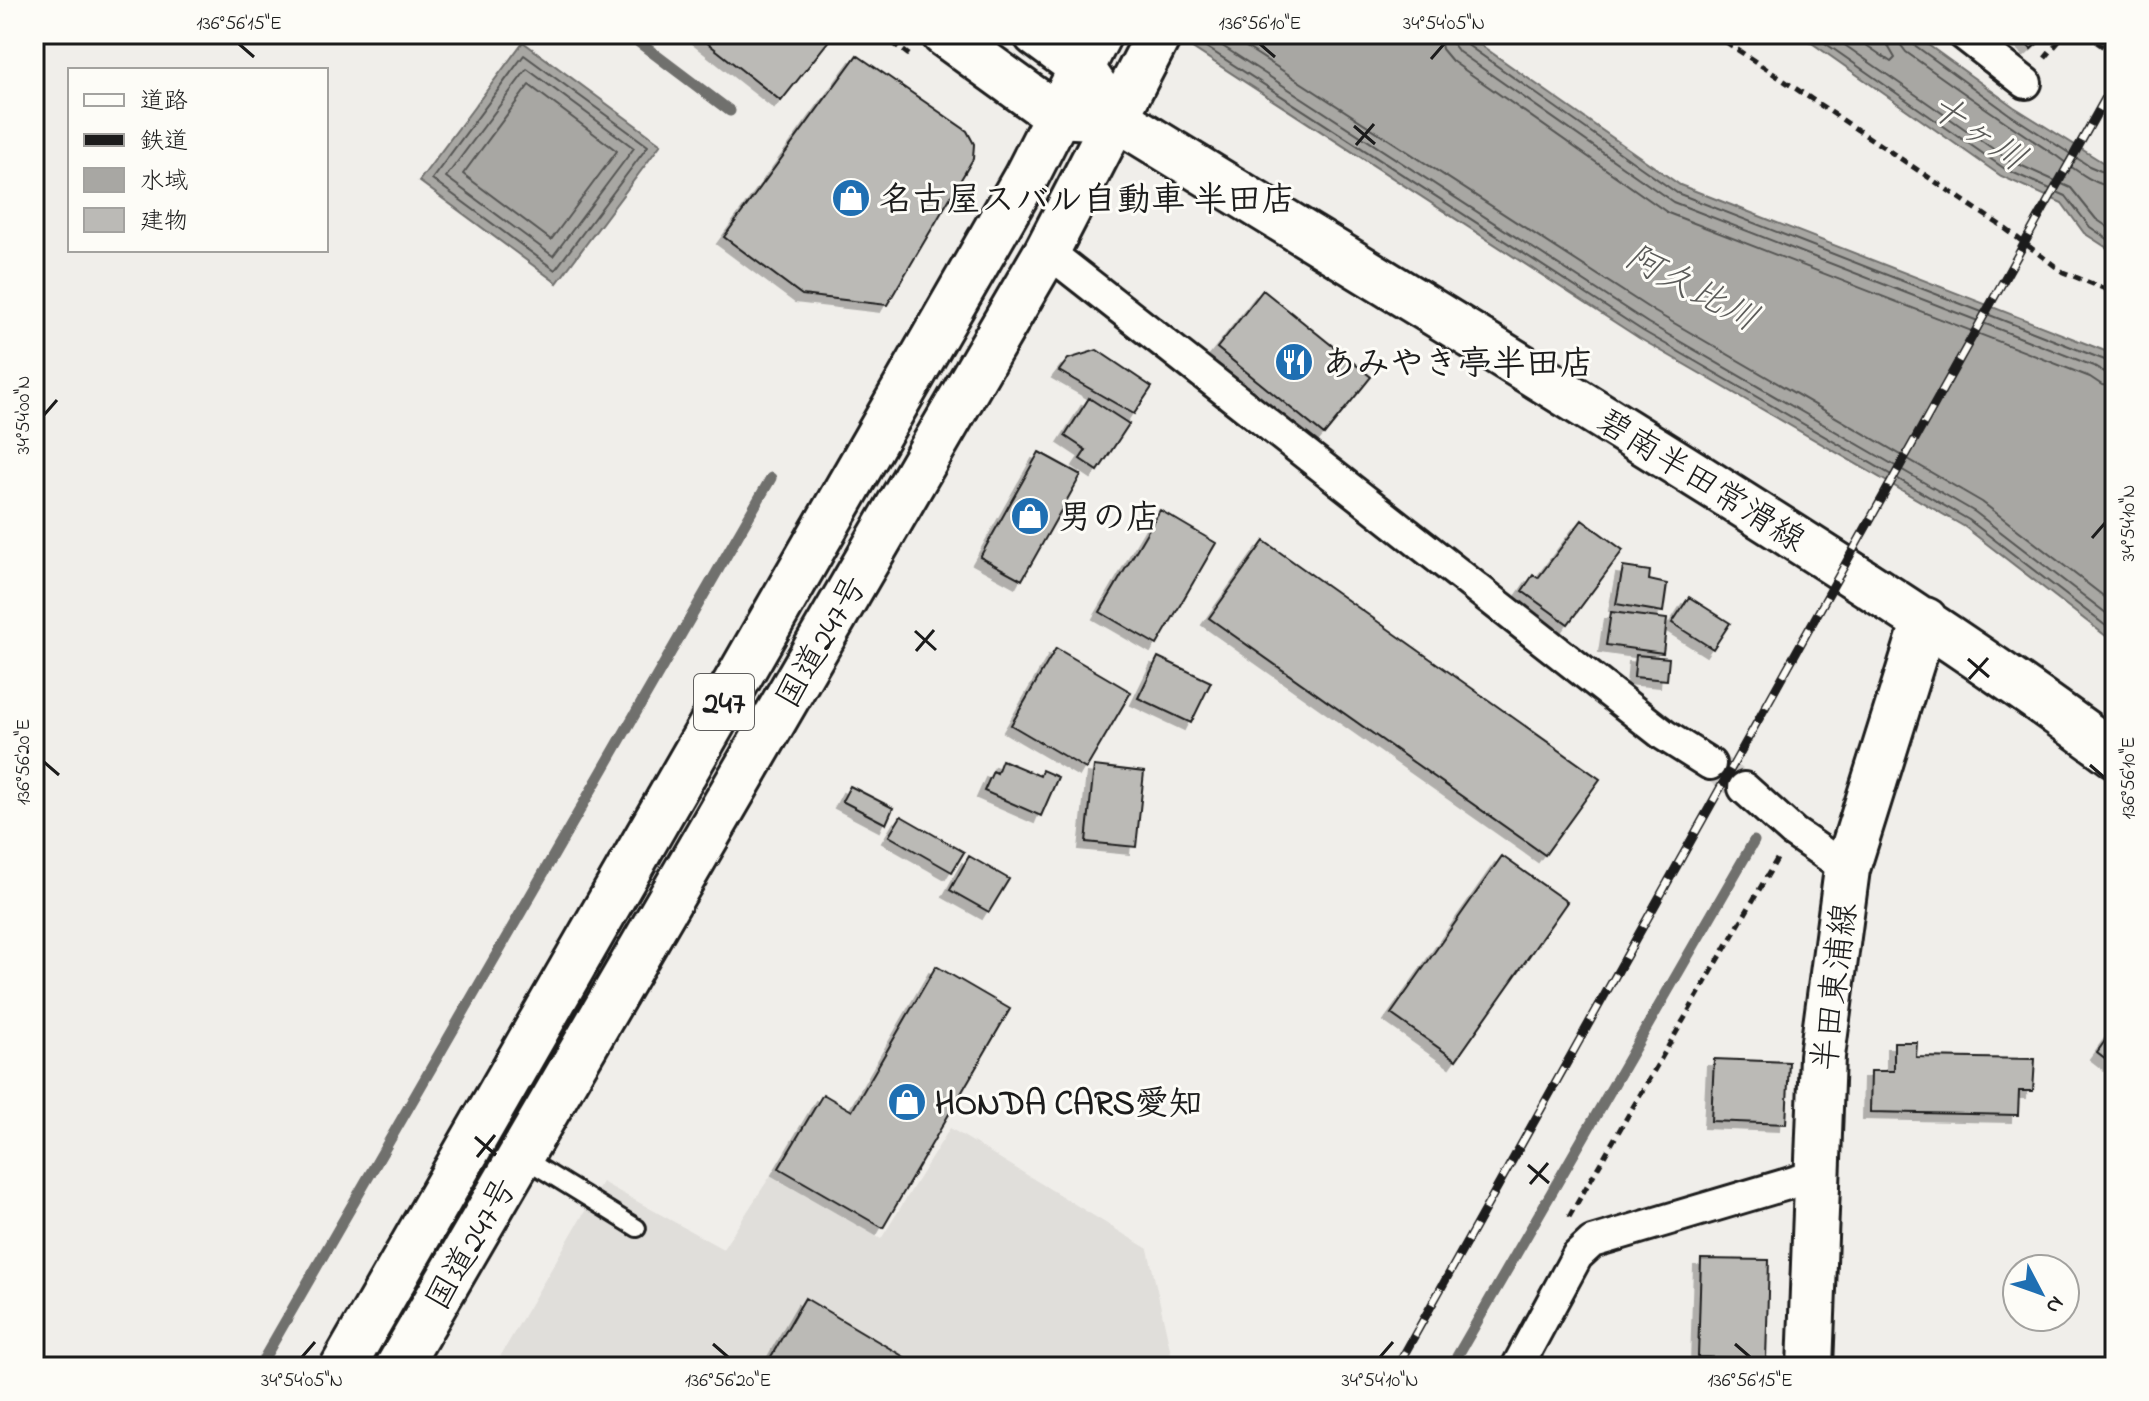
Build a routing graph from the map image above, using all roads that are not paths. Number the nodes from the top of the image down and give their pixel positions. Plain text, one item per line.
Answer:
1 (944, 34) edge
2 (1036, 34) edge
3 (1963, 34) edge
4 (1157, 38) edge
5 (1090, 51) edge
6 (2026, 83) dead end
7 (1056, 115) junction
8 (1116, 118) junction
9 (1047, 251) junction
10 (1925, 620) junction
11 (2115, 755) edge
12 (1710, 764) tunnel mouth
13 (1744, 788) tunnel mouth
14 (1847, 869) junction
15 (520, 1156) junction
16 (1818, 1175) junction
17 (637, 1228) dead end
18 (343, 1367) edge
19 (398, 1367) edge
20 (1517, 1367) edge
21 (1810, 1367) edge

1 - 7 main road
2 - 5 main road, 碧南半田常滑線
3 - 6 street
4 - 8 main road, 国道247号 / 247
5 - 7 main road, 国道247号 / 247
5 - 8 main road, 碧南半田常滑線
7 - 8 main road, 碧南半田常滑線
7 - 18 main road, 国道247号 / 247
8 - 9 main road, 国道247号 / 247
8 - 10 main road, 碧南半田常滑線
9 - 12 street
9 - 15 main road, 国道247号 / 247
10 - 11 main road, 碧南半田常滑線
10 - 14 main road, 半田東浦線
13 - 14 street
14 - 16 main road, 半田東浦線
15 - 17 lane
15 - 19 main road, 国道247号 / 247
16 - 20 street
16 - 21 main road, 半田東浦線

